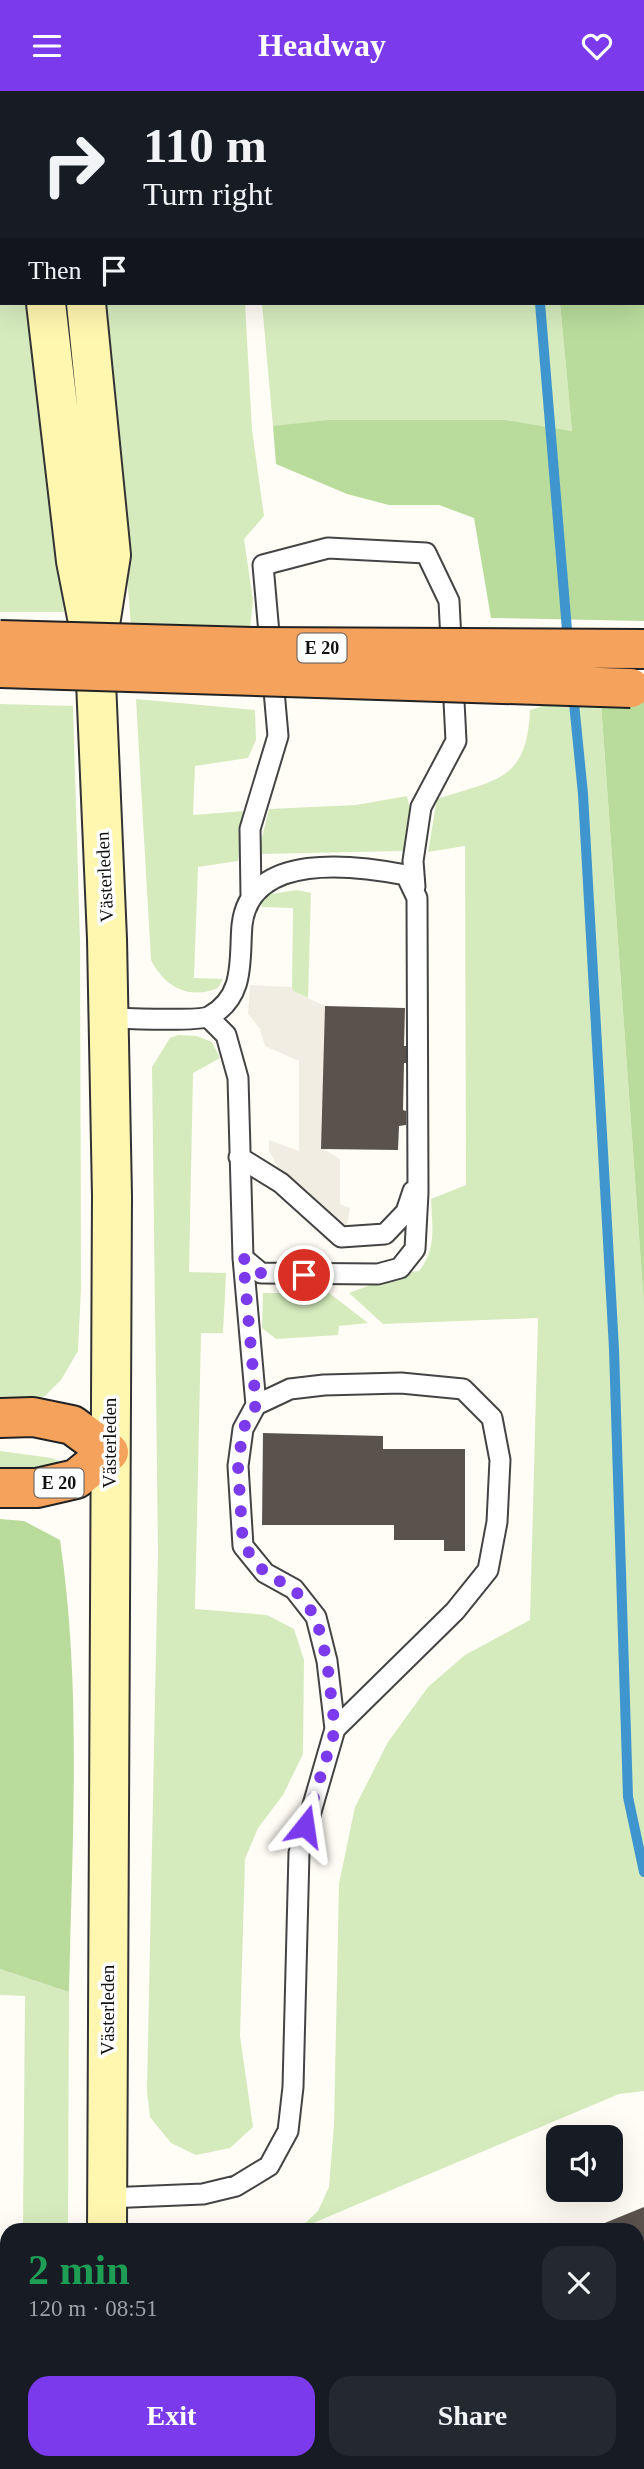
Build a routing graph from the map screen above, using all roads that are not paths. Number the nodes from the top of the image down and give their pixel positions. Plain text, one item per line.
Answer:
1 (46, 305) edge
2 (86, 305) edge
3 (0, 640) edge
4 (644, 649) edge
5 (94, 658) junction
6 (0, 668) edge
7 (644, 688) edge
8 (251, 896) junction
9 (416, 898) junction
10 (208, 1017) junction
11 (109, 1018) junction
12 (239, 1157) junction
13 (418, 1176) junction
14 (243, 1258) junction
15 (256, 1405) junction
16 (0, 1418) edge
17 (109, 1452) junction
18 (0, 1488) edge
19 (335, 1730) junction
20 (107, 2214) edge

1 - 5 main road, Västerleden
2 - 5 main road, Västerleden
3 - 4 highway, E 20, bridge
5 - 11 main road, Västerleden
6 - 7 highway, E 20, bridge
8 - 9 lane
8 - 9 lane
8 - 10 lane
9 - 13 lane
10 - 11 lane
10 - 12 lane
11 - 17 main road, Västerleden
12 - 13 lane
12 - 14 lane
13 - 14 lane
14 - 15 lane
15 - 19 lane
15 - 19 lane
16 - 17 highway, E 20
17 - 18 highway, E 20
17 - 20 main road, Västerleden
19 - 20 lane

